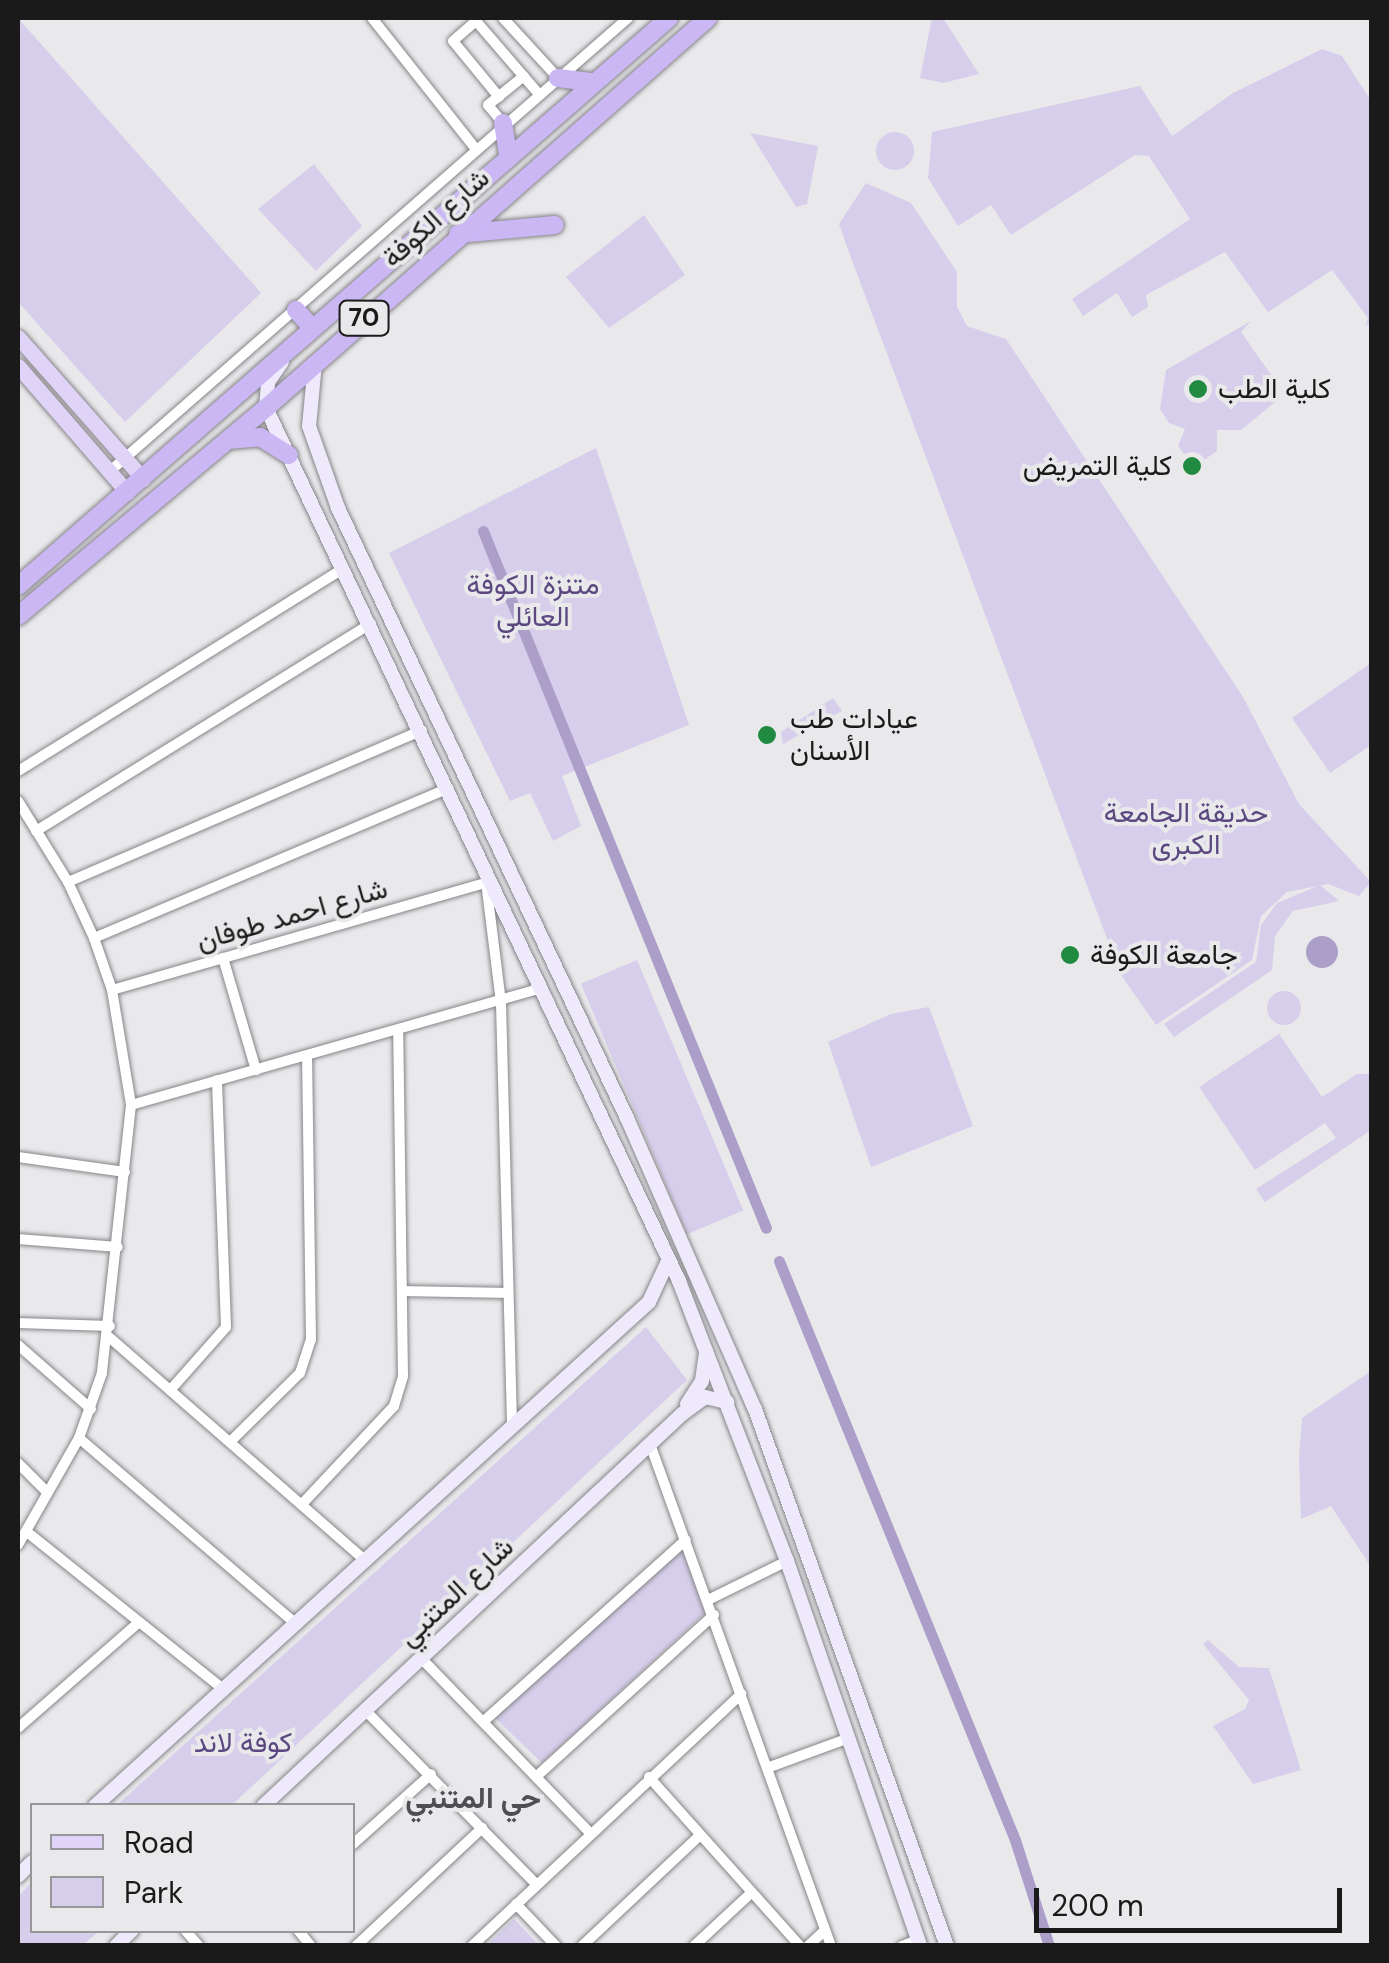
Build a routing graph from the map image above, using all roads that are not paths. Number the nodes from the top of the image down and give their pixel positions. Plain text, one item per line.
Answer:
1 (372, 18) edge
2 (503, 18) edge
3 (628, 18) edge
4 (670, 18) edge
5 (708, 18) edge
6 (524, 76) junction
7 (558, 78) junction
8 (594, 82) junction
9 (538, 93) junction
10 (499, 96) junction
11 (574, 98) junction
12 (591, 118) junction
13 (503, 123) junction
14 (534, 130) junction
15 (475, 148) junction
16 (552, 152) junction
17 (508, 153) junction
18 (554, 225) dead end
19 (458, 234) junction
20 (296, 310) junction
21 (313, 329) junction
22 (18, 337) edge
23 (290, 352) junction
24 (316, 362) junction
25 (18, 366) edge
26 (266, 408) junction
27 (228, 440) junction
28 (169, 454) junction
29 (290, 456) junction
30 (124, 460) junction
31 (190, 468) junction
32 (109, 472) junction
33 (143, 478) junction
34 (326, 478) junction
35 (303, 485) junction
36 (127, 492) junction
37 (343, 569) junction
38 (21, 575) edge
39 (18, 616) edge
40 (372, 623) junction
41 (423, 730) junction
42 (18, 771) edge
43 (450, 788) junction
44 (18, 801) edge
45 (36, 832) junction
46 (484, 863) junction
47 (68, 882) junction
48 (486, 882) junction
49 (94, 938) junction
50 (544, 942) junction
51 (526, 952) junction
52 (224, 958) junction
53 (543, 988) junction
54 (112, 990) junction
55 (501, 1003) junction
56 (398, 1033) junction
57 (307, 1056) junction
58 (256, 1070) junction
59 (217, 1080) junction
60 (131, 1104) junction
61 (18, 1158) edge
62 (125, 1172) junction
63 (18, 1239) edge
64 (118, 1248) junction
65 (669, 1259) junction
66 (404, 1291) junction
67 (507, 1293) junction
68 (687, 1300) junction
69 (649, 1302) junction
70 (18, 1324) edge
71 (109, 1332) junction
72 (18, 1345) edge
73 (706, 1350) junction
74 (173, 1387) junction
75 (728, 1402) junction
76 (92, 1409) junction
77 (682, 1414) junction
78 (512, 1430) junction
79 (79, 1438) junction
80 (233, 1439) junction
81 (650, 1444) junction
82 (18, 1463) edge
83 (48, 1493) junction
84 (303, 1503) junction
85 (27, 1532) junction
86 (686, 1540) junction
87 (18, 1545) edge
88 (365, 1560) junction
89 (787, 1561) junction
90 (710, 1600) junction
91 (714, 1615) junction
92 (139, 1622) junction
93 (295, 1623) junction
94 (422, 1659) junction
95 (223, 1689) junction
96 (740, 1694) junction
97 (365, 1710) junction
98 (484, 1721) junction
99 (18, 1728) edge
100 (850, 1738) junction
101 (767, 1768) junction
102 (431, 1774) junction
103 (538, 1775) junction
104 (649, 1777) junction
105 (98, 1803) edge
106 (266, 1803) edge
107 (482, 1828) junction
108 (589, 1832) junction
109 (700, 1835) junction
110 (355, 1842) edge
111 (536, 1884) junction
112 (751, 1893) junction
113 (516, 1904) junction
114 (935, 1910) junction
115 (912, 1919) junction
116 (826, 1930) junction
117 (920, 1944) edge
118 (947, 1945) edge
119 (356, 1946) edge
120 (472, 1946) edge
121 (556, 1946) edge
122 (582, 1946) edge
123 (694, 1946) edge
124 (800, 1946) edge
125 (808, 1946) edge
126 (831, 1946) edge
127 (902, 1946) edge

1 - 15 street
2 - 7 street
3 - 7 street
4 - 8 highway, شارع الكوفة / 70
5 - 12 highway, شارع الكوفة / 70
6 - 9 street
6 - 10 street
6 - 10 street
7 - 8 highway
7 - 9 street
8 - 11 highway, شارع الكوفة / 70
9 - 13 street
10 - 13 street
11 - 12 highway
11 - 14 highway, شارع الكوفة / 70
12 - 16 highway, شارع الكوفة / 70
13 - 15 street
13 - 17 highway
14 - 16 highway
14 - 17 highway, شارع الكوفة / 70
15 - 20 street
16 - 19 highway, شارع الكوفة / 70
17 - 21 highway, شارع الكوفة / 70
18 - 19 highway
19 - 24 highway, شارع الكوفة / 70
20 - 21 highway
20 - 30 street
21 - 23 highway, شارع الكوفة / 70
22 - 30 main road
23 - 26 main road
23 - 28 highway, شارع الكوفة / 70
24 - 26 highway, شارع الكوفة / 70
24 - 34 main road
25 - 32 main road
26 - 27 highway, شارع الكوفة / 70
26 - 29 main road
27 - 29 highway
27 - 31 highway, شارع الكوفة / 70
28 - 31 highway
28 - 33 highway, شارع الكوفة / 70
29 - 35 main road
30 - 32 street
30 - 33 main road
31 - 39 highway, شارع الكوفة / 70
32 - 36 main road
33 - 36 highway, شارع الكوفة / 70
34 - 35 main road
34 - 50 main road
35 - 37 main road
36 - 38 highway, شارع الكوفة / 70
37 - 40 main road
37 - 42 street
40 - 41 main road
40 - 45 street
41 - 43 main road
41 - 47 street
43 - 46 main road
43 - 49 street
44 - 45 street
45 - 47 street
46 - 48 street
46 - 51 main road
47 - 49 street
48 - 52 street, شارع احمد طوفان
48 - 55 street
49 - 54 street
50 - 51 main road
50 - 114 main road
51 - 53 main road
52 - 54 street, شارع احمد طوفان
52 - 58 street
53 - 55 street
53 - 65 main road
54 - 60 street
55 - 56 street
55 - 67 street
56 - 57 street
56 - 66 street
57 - 58 street
57 - 80 street
58 - 59 street
59 - 60 street
59 - 74 street
60 - 62 street
61 - 62 street
62 - 64 street
63 - 64 street
64 - 71 street
65 - 68 main road
65 - 69 main road
66 - 67 street
66 - 84 street
67 - 78 street
68 - 69 main road
68 - 73 main road
69 - 78 main road
70 - 71 street
71 - 74 street
71 - 76 street
72 - 76 street
73 - 75 main road
73 - 77 main road, شارع المتنبي
74 - 80 street
75 - 77 main road, شارع المتنبي
75 - 89 main road
76 - 79 street
77 - 81 main road, شارع المتنبي
78 - 88 main road
79 - 83 street
79 - 93 street
80 - 84 street
81 - 86 street
81 - 94 main road, شارع المتنبي
82 - 83 street
83 - 85 street
84 - 88 street
85 - 87 street
85 - 92 street
86 - 90 street
86 - 98 street
88 - 93 main road
89 - 90 street
89 - 100 main road
90 - 91 street
91 - 96 street
91 - 103 street
92 - 95 street
92 - 99 street
93 - 95 main road
94 - 97 main road, شارع المتنبي
94 - 98 street
95 - 105 main road
96 - 101 street
96 - 104 street
97 - 102 street
97 - 106 main road, شارع المتنبي
98 - 103 street
100 - 101 street
100 - 115 main road
101 - 116 street
102 - 107 street
102 - 110 street
103 - 108 street
104 - 108 street
104 - 109 street
107 - 111 street
107 - 119 street
108 - 111 street
109 - 112 street
109 - 122 street
111 - 113 street
112 - 123 street
112 - 124 street
113 - 120 street
113 - 121 street
114 - 115 main road
114 - 118 main road
115 - 117 main road
116 - 125 street
116 - 126 street
117 - 118 main road
117 - 127 street

